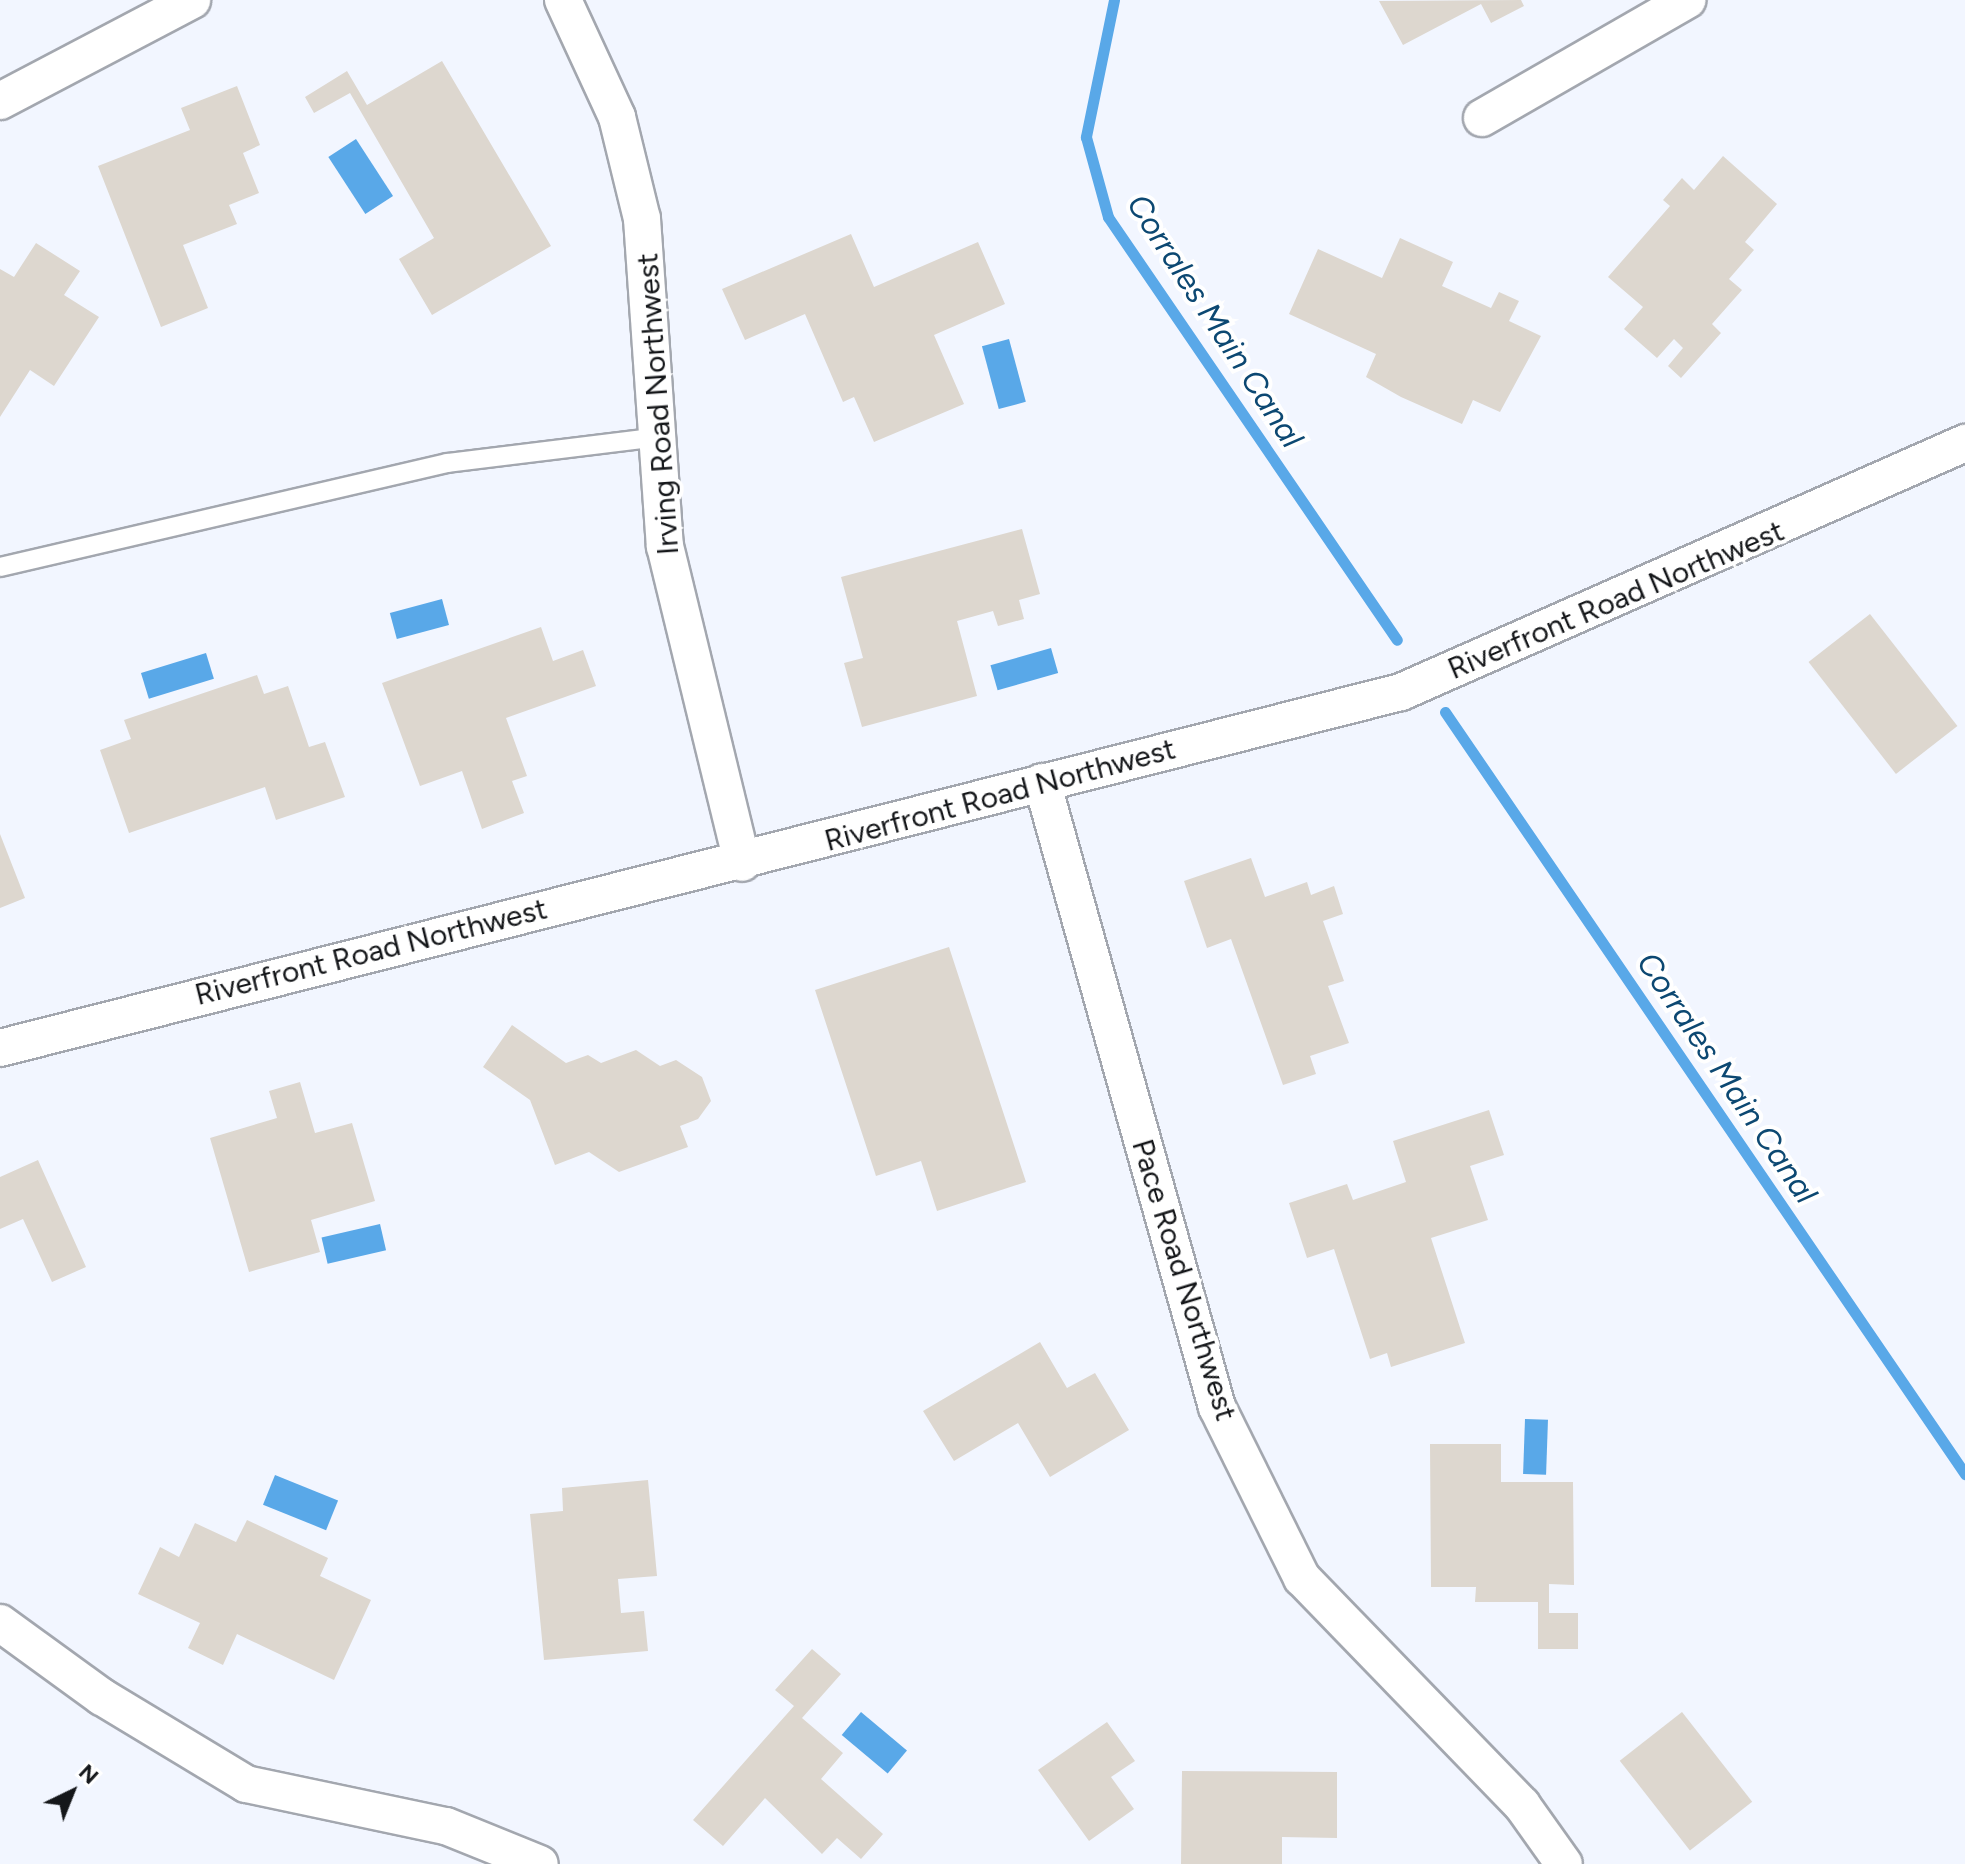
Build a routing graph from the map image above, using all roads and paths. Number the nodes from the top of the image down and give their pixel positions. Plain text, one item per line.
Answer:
1 (192, 0) edge
2 (563, 0) edge
3 (1687, 0) edge
4 (0, 101) edge
5 (1482, 118) dead end
6 (659, 437) junction
7 (1965, 443) edge
8 (0, 567) edge
9 (1042, 782) junction
10 (742, 863) junction
11 (0, 1048) edge
12 (0, 1623) edge
13 (540, 1864) edge
14 (1564, 1864) edge

1 - 4 street
2 - 6 street, Irving Road Northwest
3 - 5 street
6 - 8 lane
6 - 10 street, Irving Road Northwest
7 - 9 street, Riverfront Road Northwest
9 - 10 street, Riverfront Road Northwest
9 - 14 street, Pace Road Northwest
10 - 11 street, Riverfront Road Northwest
12 - 13 street

